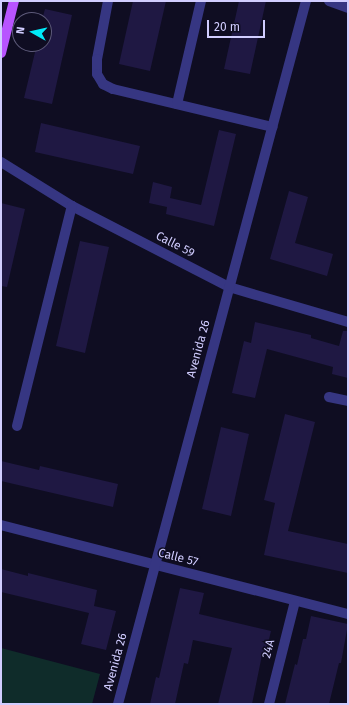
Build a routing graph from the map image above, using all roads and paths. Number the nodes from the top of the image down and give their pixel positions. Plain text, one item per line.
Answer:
1 (14, 1) edge
2 (108, 1) edge
3 (201, 1) edge
4 (306, 1) edge
5 (329, 1) edge
6 (348, 8) edge
7 (1, 53) edge
8 (177, 104) junction
9 (273, 127) junction
10 (1, 162) edge
11 (72, 206) junction
12 (229, 287) junction
13 (348, 322) edge
14 (329, 397) dead end
15 (348, 401) edge
16 (17, 426) dead end
17 (1, 525) edge
18 (155, 565) junction
19 (295, 601) junction
20 (348, 614) edge
21 (118, 704) edge
22 (269, 704) edge

1 - 7 main road
2 - 8 street
3 - 8 street
4 - 9 street, Avenida 26
5 - 6 street
8 - 9 street
9 - 12 street, Avenida 26
10 - 11 street, Calle 59
11 - 12 street, Calle 59
11 - 16 street
12 - 13 street, Calle 59
12 - 18 street, Avenida 26
14 - 15 street
17 - 18 street, Calle 57
18 - 19 street, Calle 57
18 - 21 street, Avenida 26
19 - 20 street, Calle 57
19 - 22 street, 24A

